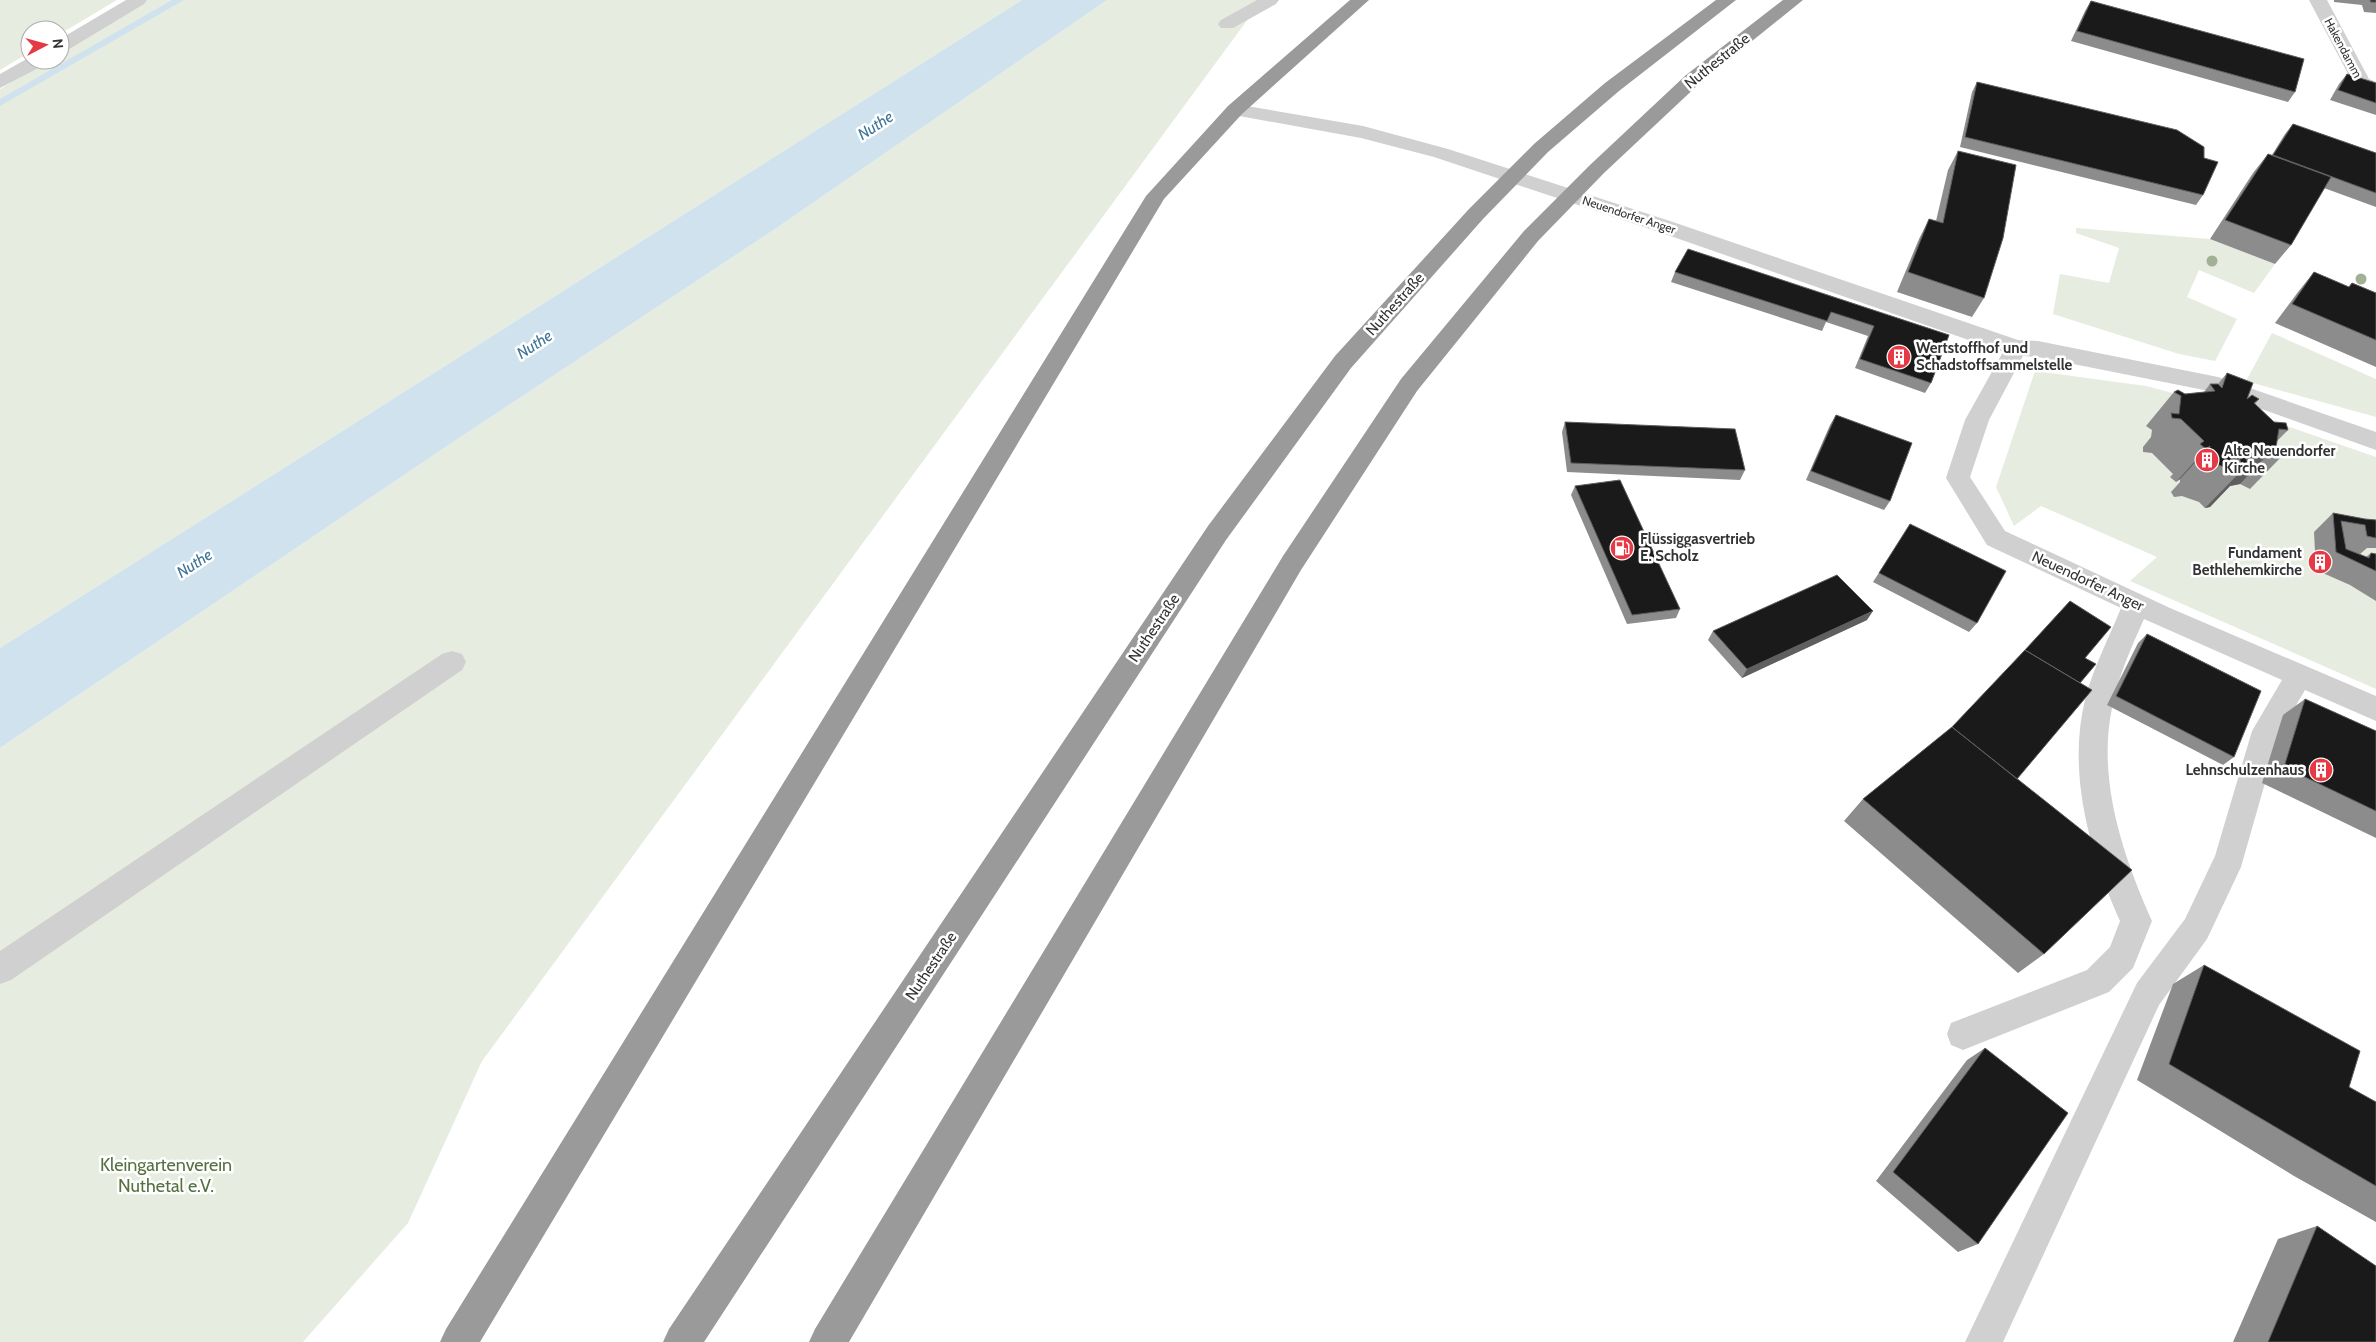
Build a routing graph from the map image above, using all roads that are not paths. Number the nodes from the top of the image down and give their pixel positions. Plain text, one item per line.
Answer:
1 (138, 0) edge
2 (1270, 0) edge
3 (1360, 0) edge
4 (1726, 0) edge
5 (1794, 0) edge
6 (2318, 0) edge
7 (1227, 24) dead end
8 (70, 41) edge
9 (21, 70) edge
10 (0, 82) edge
11 (2376, 88) edge
12 (1235, 110) junction
13 (2016, 348) junction
14 (2376, 441) edge
15 (2137, 603) junction
16 (452, 662) dead end
17 (2299, 675) junction
18 (2376, 709) edge
19 (0, 969) edge
20 (1963, 1034) dead end
21 (459, 1342) edge
22 (682, 1342) edge
23 (828, 1342) edge
24 (1984, 1342) edge

1 - 8 street
2 - 7 street
3 - 12 highway
4 - 22 highway, Nuthestraße
5 - 23 highway, Nuthestraße
6 - 11 street, Hakendamm
9 - 10 street
12 - 13 street, Neuendorfer Anger
12 - 21 highway
13 - 14 street, Neuendorfer Anger
13 - 15 street, Neuendorfer Anger
15 - 17 street, Neuendorfer Anger
15 - 20 street
16 - 19 street
17 - 18 street, Neuendorfer Anger
17 - 24 street

